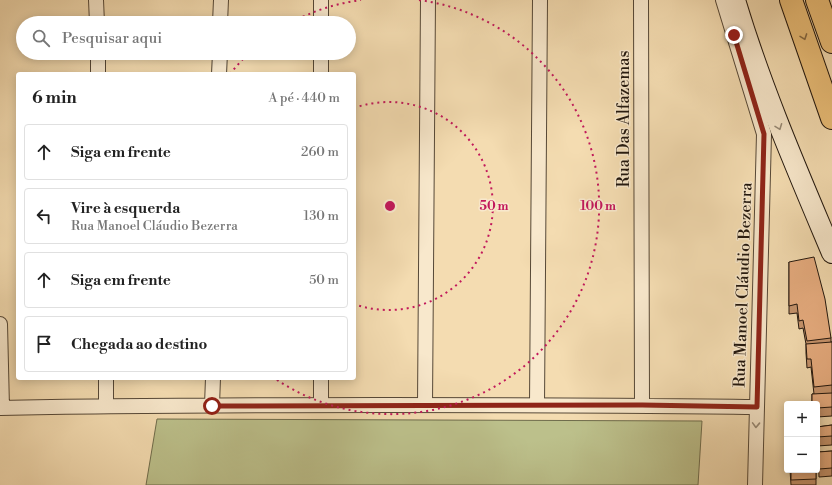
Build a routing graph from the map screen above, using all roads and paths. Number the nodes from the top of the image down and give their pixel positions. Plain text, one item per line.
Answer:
1 (96, 0) edge
2 (221, 0) edge
3 (321, 0) edge
4 (428, 0) edge
5 (540, 0) edge
6 (641, 0) edge
7 (723, 0) edge
8 (735, 0) edge
9 (791, 0) edge
10 (818, 0) edge
11 (97, 16) edge
12 (220, 16) edge
13 (321, 16) edge
14 (832, 42) edge
15 (98, 60) edge
16 (220, 60) edge
17 (321, 60) edge
18 (98, 72) edge
19 (219, 72) edge
20 (321, 72) edge
21 (832, 118) edge
22 (832, 253) edge
23 (0, 324) edge
24 (106, 380) edge
25 (213, 380) edge
26 (321, 380) edge
27 (321, 405) junction
28 (426, 405) junction
29 (537, 405) junction
30 (642, 405) junction
31 (106, 406) junction
32 (212, 406) junction
33 (757, 407) junction
34 (1, 408) edge
35 (755, 485) edge

1 - 11 street
2 - 12 street
3 - 13 street
4 - 28 street
5 - 29 street
6 - 30 street, Rua Das Alfazemas
7 - 33 street, Rua Manoel Cláudio Bezerra
8 -> 22 street
9 -> 21 highway
10 - 14 highway
15 - 18 street
16 - 19 street
17 - 20 street
23 - 34 street
24 - 31 street
25 - 32 street
26 - 27 street
27 - 28 street
27 - 32 street
28 - 29 street
29 - 30 street
30 - 33 street
31 - 32 street
31 - 34 street
33 -> 35 street, Rua Manoel Cláudio Bezerra

